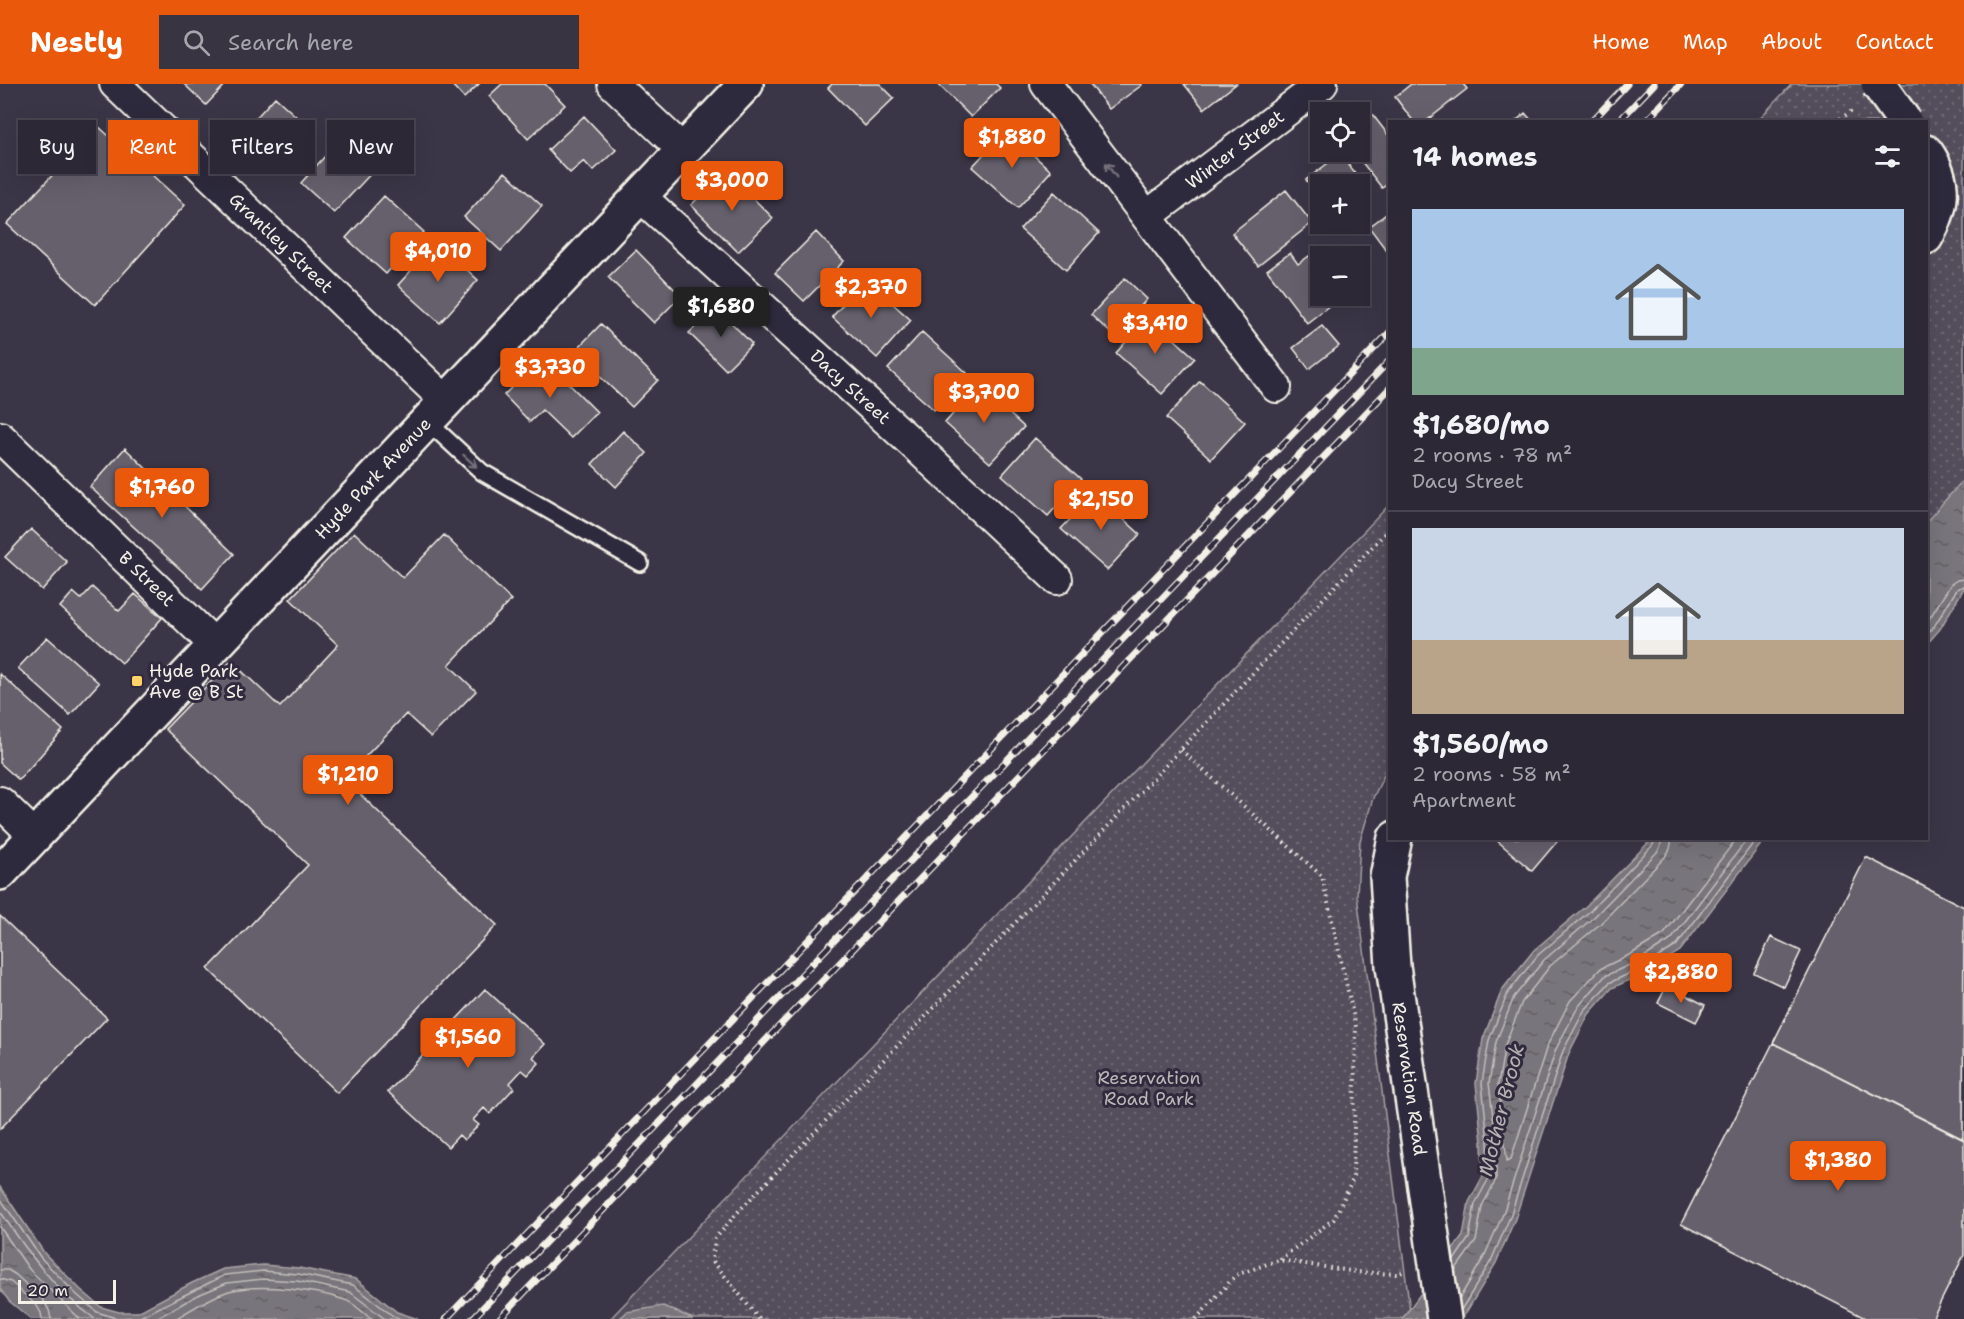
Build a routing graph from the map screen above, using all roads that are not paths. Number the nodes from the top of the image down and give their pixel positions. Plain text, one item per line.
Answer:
1 (115, 84) edge
2 (613, 84) edge
3 (746, 84) edge
4 (1046, 84) edge
5 (1322, 84) edge
6 (1878, 84) edge
7 (1904, 120) edge
8 (683, 150) junction
9 (1930, 157) edge
10 (640, 196) junction
11 (1147, 216) junction
12 (1928, 233) edge
13 (1276, 387) dead end
14 (436, 411) junction
15 (0, 437) edge
16 (640, 563) dead end
17 (1057, 579) dead end
18 (215, 645) junction
19 (0, 802) edge
20 (35, 836) junction
21 (1395, 840) edge
22 (0, 873) edge
23 (1444, 1319) edge

1 - 14 street, Grantley Street
2 - 8 street
3 - 8 main road, Hyde Park Avenue
11 -> 4 street
5 - 11 street, Winter Street
6 - 7 main road, bridge
8 - 10 main road, Hyde Park Avenue
9 - 12 main road
10 - 14 main road, Hyde Park Avenue
10 - 17 street, Dacy Street
11 - 13 street
14 -> 16 lane
14 - 18 main road, Hyde Park Avenue
15 - 18 street, B Street
18 - 20 main road, Hyde Park Avenue
19 - 20 street
20 - 22 main road, Hyde Park Avenue
21 - 23 main road, Reservation Road

